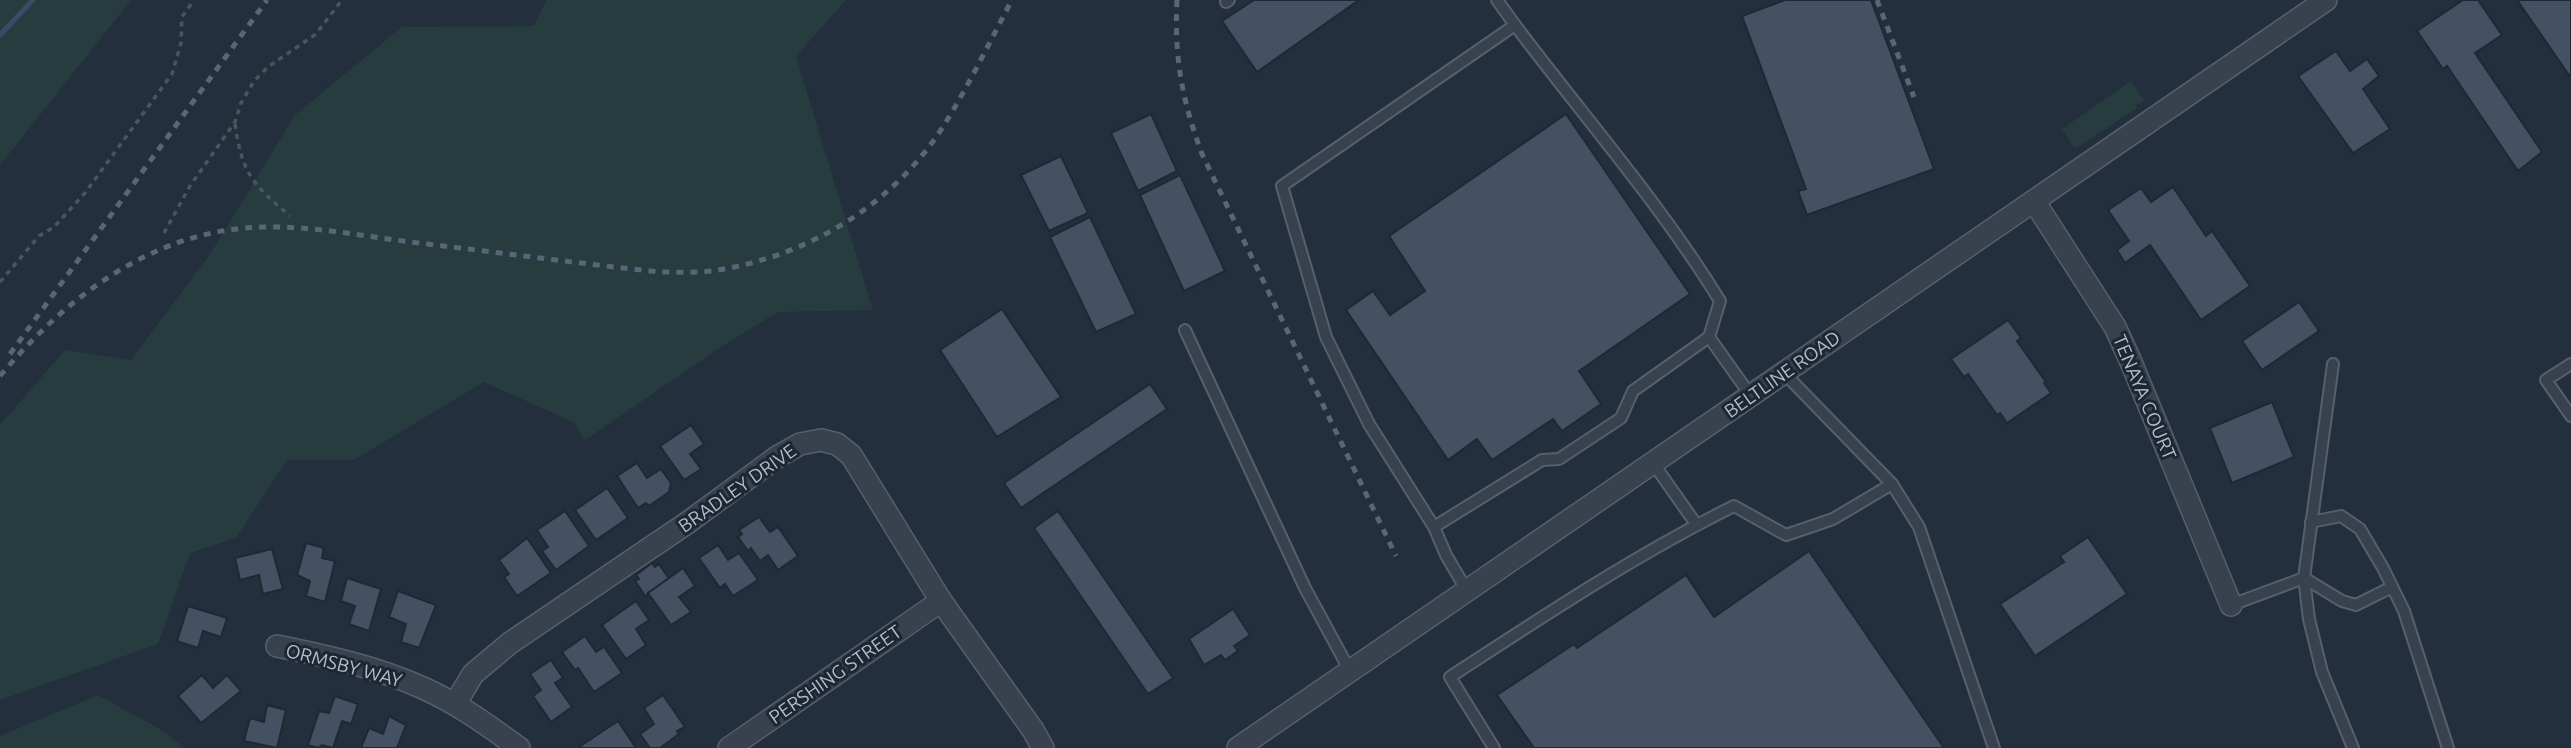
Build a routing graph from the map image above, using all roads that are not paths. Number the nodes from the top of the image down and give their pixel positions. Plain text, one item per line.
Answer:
1 (1497, 0) edge
2 (2326, 0) edge
3 (1516, 24) junction
4 (2034, 201) junction
5 (1185, 330) dead end
6 (1709, 337) junction
7 (2571, 363) edge
8 (2333, 364) dead end
9 (1784, 373) junction
10 (1751, 396) junction
11 (2571, 416) edge
12 (1653, 463) junction
13 (1892, 484) junction
14 (2311, 522) junction
15 (1696, 524) junction
16 (1434, 527) junction
17 (2304, 578) junction
18 (2392, 587) junction
19 (1467, 591) junction
20 (941, 601) junction
21 (2231, 605) joint
22 (277, 646) dead end
23 (1350, 671) junction
24 (455, 704) junction
25 (519, 748) edge
26 (729, 748) edge
27 (1044, 748) edge
28 (1238, 748) edge
29 (1494, 748) edge
30 (1994, 748) edge
31 (2353, 748) edge
32 (2448, 748) edge

1 - 3 lane
2 - 4 street, BELTLINE ROAD
3 - 6 lane
3 - 16 lane
4 - 9 street, BELTLINE ROAD
4 - 21 street, TENAYA COURT
5 - 23 lane
6 - 10 lane
6 - 16 lane
7 - 11 lane
8 - 14 lane
9 - 10 street, BELTLINE ROAD
9 - 13 lane
10 - 12 street, BELTLINE ROAD
12 - 15 lane
12 - 19 street, BELTLINE ROAD
13 - 15 lane
13 - 30 lane
14 - 17 lane
14 - 18 lane
15 - 29 lane
16 - 19 lane
17 - 18 lane
17 - 21 lane
17 - 31 lane
18 - 32 lane
19 - 23 street, BELTLINE ROAD
20 - 24 street, BRADLEY DRIVE
20 - 26 street, PERSHING STREET
20 - 27 street, BRADLEY DRIVE
22 - 24 street, ORMSBY WAY
23 - 28 street, BELTLINE ROAD
24 - 25 street, ORMSBY WAY

